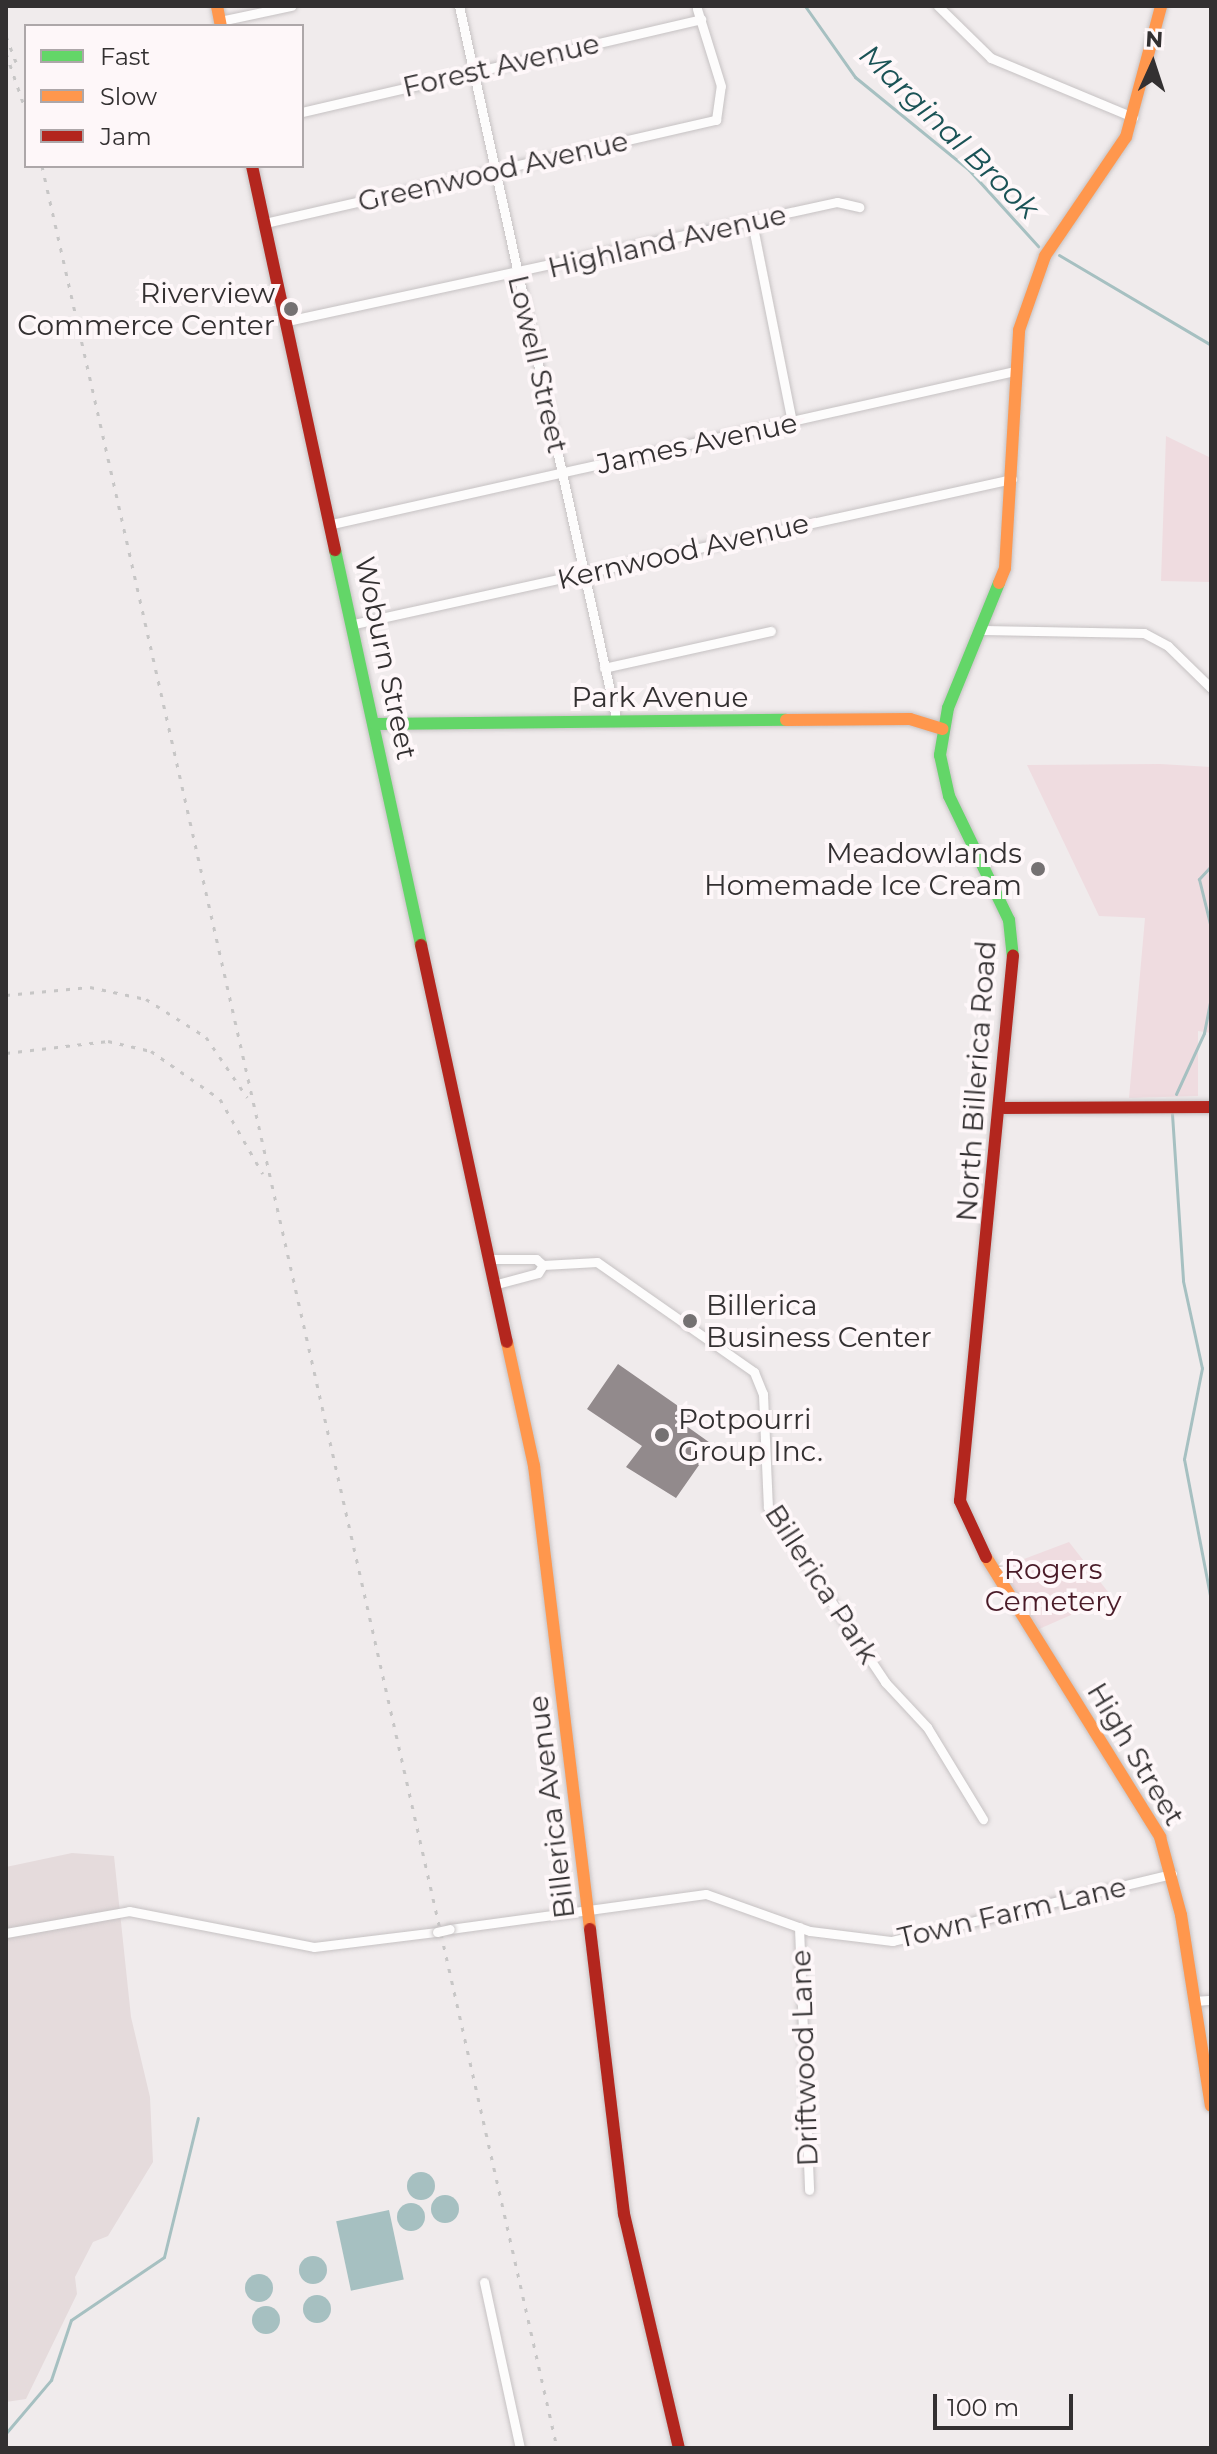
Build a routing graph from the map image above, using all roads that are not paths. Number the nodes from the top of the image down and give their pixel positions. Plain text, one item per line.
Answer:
1 (217, 6) edge
2 (291, 6) edge
3 (459, 6) edge
4 (938, 6) edge
5 (1161, 6) edge
6 (220, 24) edge
7 (473, 72) junction
8 (304, 112) edge
9 (720, 116) joint
10 (1133, 117) junction
11 (252, 168) edge
12 (495, 170) junction
13 (859, 207) dead end
14 (752, 222) junction
15 (265, 223) junction
16 (517, 274) junction
17 (287, 321) junction
18 (1015, 371) junction
19 (792, 423) junction
20 (563, 473) junction
21 (1012, 479) junction
22 (332, 524) junction
23 (584, 574) junction
24 (354, 624) junction
25 (983, 630) junction
26 (771, 631) dead end
27 (604, 668) junction
28 (1211, 688) edge
29 (617, 722) junction
30 (375, 724) junction
31 (942, 729) junction
32 (1211, 1107) edge
33 (1004, 1108) junction
34 (472, 1160) joint
35 (492, 1259) junction
36 (543, 1265) junction
37 (497, 1284) junction
38 (960, 1501) joint
39 (983, 1819) dead end
40 (1172, 1874) junction
41 (587, 1906) junction
42 (799, 1927) junction
43 (6, 1933) edge
44 (1211, 2000) edge
45 (1195, 2001) junction
46 (1211, 2106) edge
47 (809, 2190) dead end
48 (484, 2282) dead end
49 (520, 2448) edge
50 (679, 2448) edge

1 - 6 main road
2 - 6 street
3 - 7 street, Lowell Street
4 - 10 street
5 - 10 main road, North Billerica Road
7 - 8 street, Forest Avenue
7 - 9 street, Forest Avenue
7 - 12 street, Lowell Street
9 - 12 street, Greenwood Avenue
10 - 18 main road, North Billerica Road
11 - 15 main road, Woburn Street
12 - 15 street, Greenwood Avenue
12 - 16 street, Lowell Street
13 - 14 street, Highland Avenue
14 - 16 street, Highland Avenue
14 - 19 street
15 - 17 main road, Woburn Street
16 - 17 street, Highland Avenue
16 - 20 street, Lowell Street
17 - 22 main road, Woburn Street
18 - 19 street, James Avenue
18 - 21 main road, North Billerica Road
19 - 20 street, James Avenue
20 - 22 street, James Avenue
20 - 23 street, Lowell Street
21 - 23 street, Kernwood Avenue
21 - 25 main road, North Billerica Road
22 - 24 main road, Woburn Street
23 - 24 street, Kernwood Avenue
23 - 27 street, Lowell Street
24 - 30 main road, Woburn Street
25 - 28 street
25 - 31 main road, North Billerica Road
26 - 27 street
27 - 29 street, Lowell Street
29 - 30 main road, Park Avenue
29 - 31 main road, Park Avenue
30 - 34 main road, Woburn Street
31 - 33 main road, North Billerica Road
32 - 33 main road
33 - 38 main road, North Billerica Road
34 - 35 main road, Billerica Avenue
35 - 36 street, Billerica Park
35 - 37 main road, Billerica Avenue
36 - 37 street, Billerica Park
36 - 39 street, Billerica Park
37 - 41 main road, Billerica Avenue
38 - 40 main road, High Street
40 - 42 street, Town Farm Lane
40 - 45 main road, High Street
41 - 42 street, Town Farm Lane
41 - 43 street, Town Farm Lane, bridge
41 - 50 main road, Billerica Avenue
42 - 47 street, Driftwood Lane
44 - 45 street
45 - 46 main road, High Street
48 - 49 street

